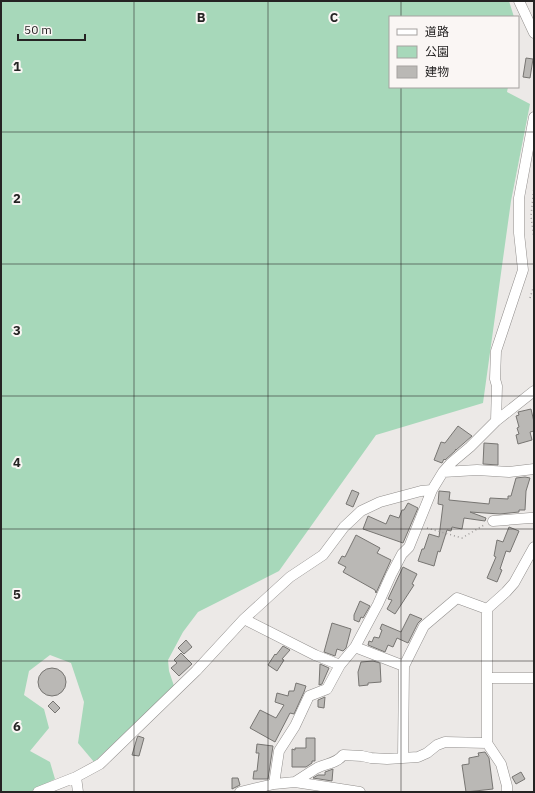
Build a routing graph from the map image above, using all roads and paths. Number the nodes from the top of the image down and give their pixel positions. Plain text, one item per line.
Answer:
1 (519, 1) edge
2 (534, 33) edge
3 (534, 117) edge
4 (534, 187) edge
5 (534, 240) edge
6 (534, 285) edge
7 (530, 298) dead end
8 (534, 391) edge
9 (496, 421) junction
10 (534, 469) edge
11 (443, 472) junction
12 (432, 490) junction
13 (534, 518) edge
14 (493, 522) joint
15 (418, 525) junction
16 (534, 548) edge
17 (487, 609) junction
18 (244, 619) junction
19 (355, 648) junction
20 (340, 665) junction
21 (404, 666) junction
22 (487, 678) junction
23 (534, 678) edge
24 (487, 743) junction
25 (403, 758) junction
26 (76, 777) junction
27 (295, 782) junction
28 (274, 784) junction
29 (38, 792) edge
30 (78, 792) edge
31 (240, 792) edge
32 (360, 792) edge
33 (507, 792) edge

1 - 2 street
3 - 9 street
4 - 5 path
6 - 7 path
8 - 9 street
9 - 11 street
10 - 11 street
11 - 12 street
12 - 15 street
12 - 18 street
13 - 14 street
14 - 15 path
15 - 19 street
16 - 17 street
17 - 21 street
17 - 22 street
18 - 20 street
18 - 26 street
19 - 20 street
19 - 21 street
20 - 28 street
21 - 25 street
22 - 23 street
22 - 24 street
24 - 25 street
24 - 33 street
25 - 27 street
26 - 29 street
26 - 30 street
27 - 28 street
27 - 32 street
28 - 31 street

